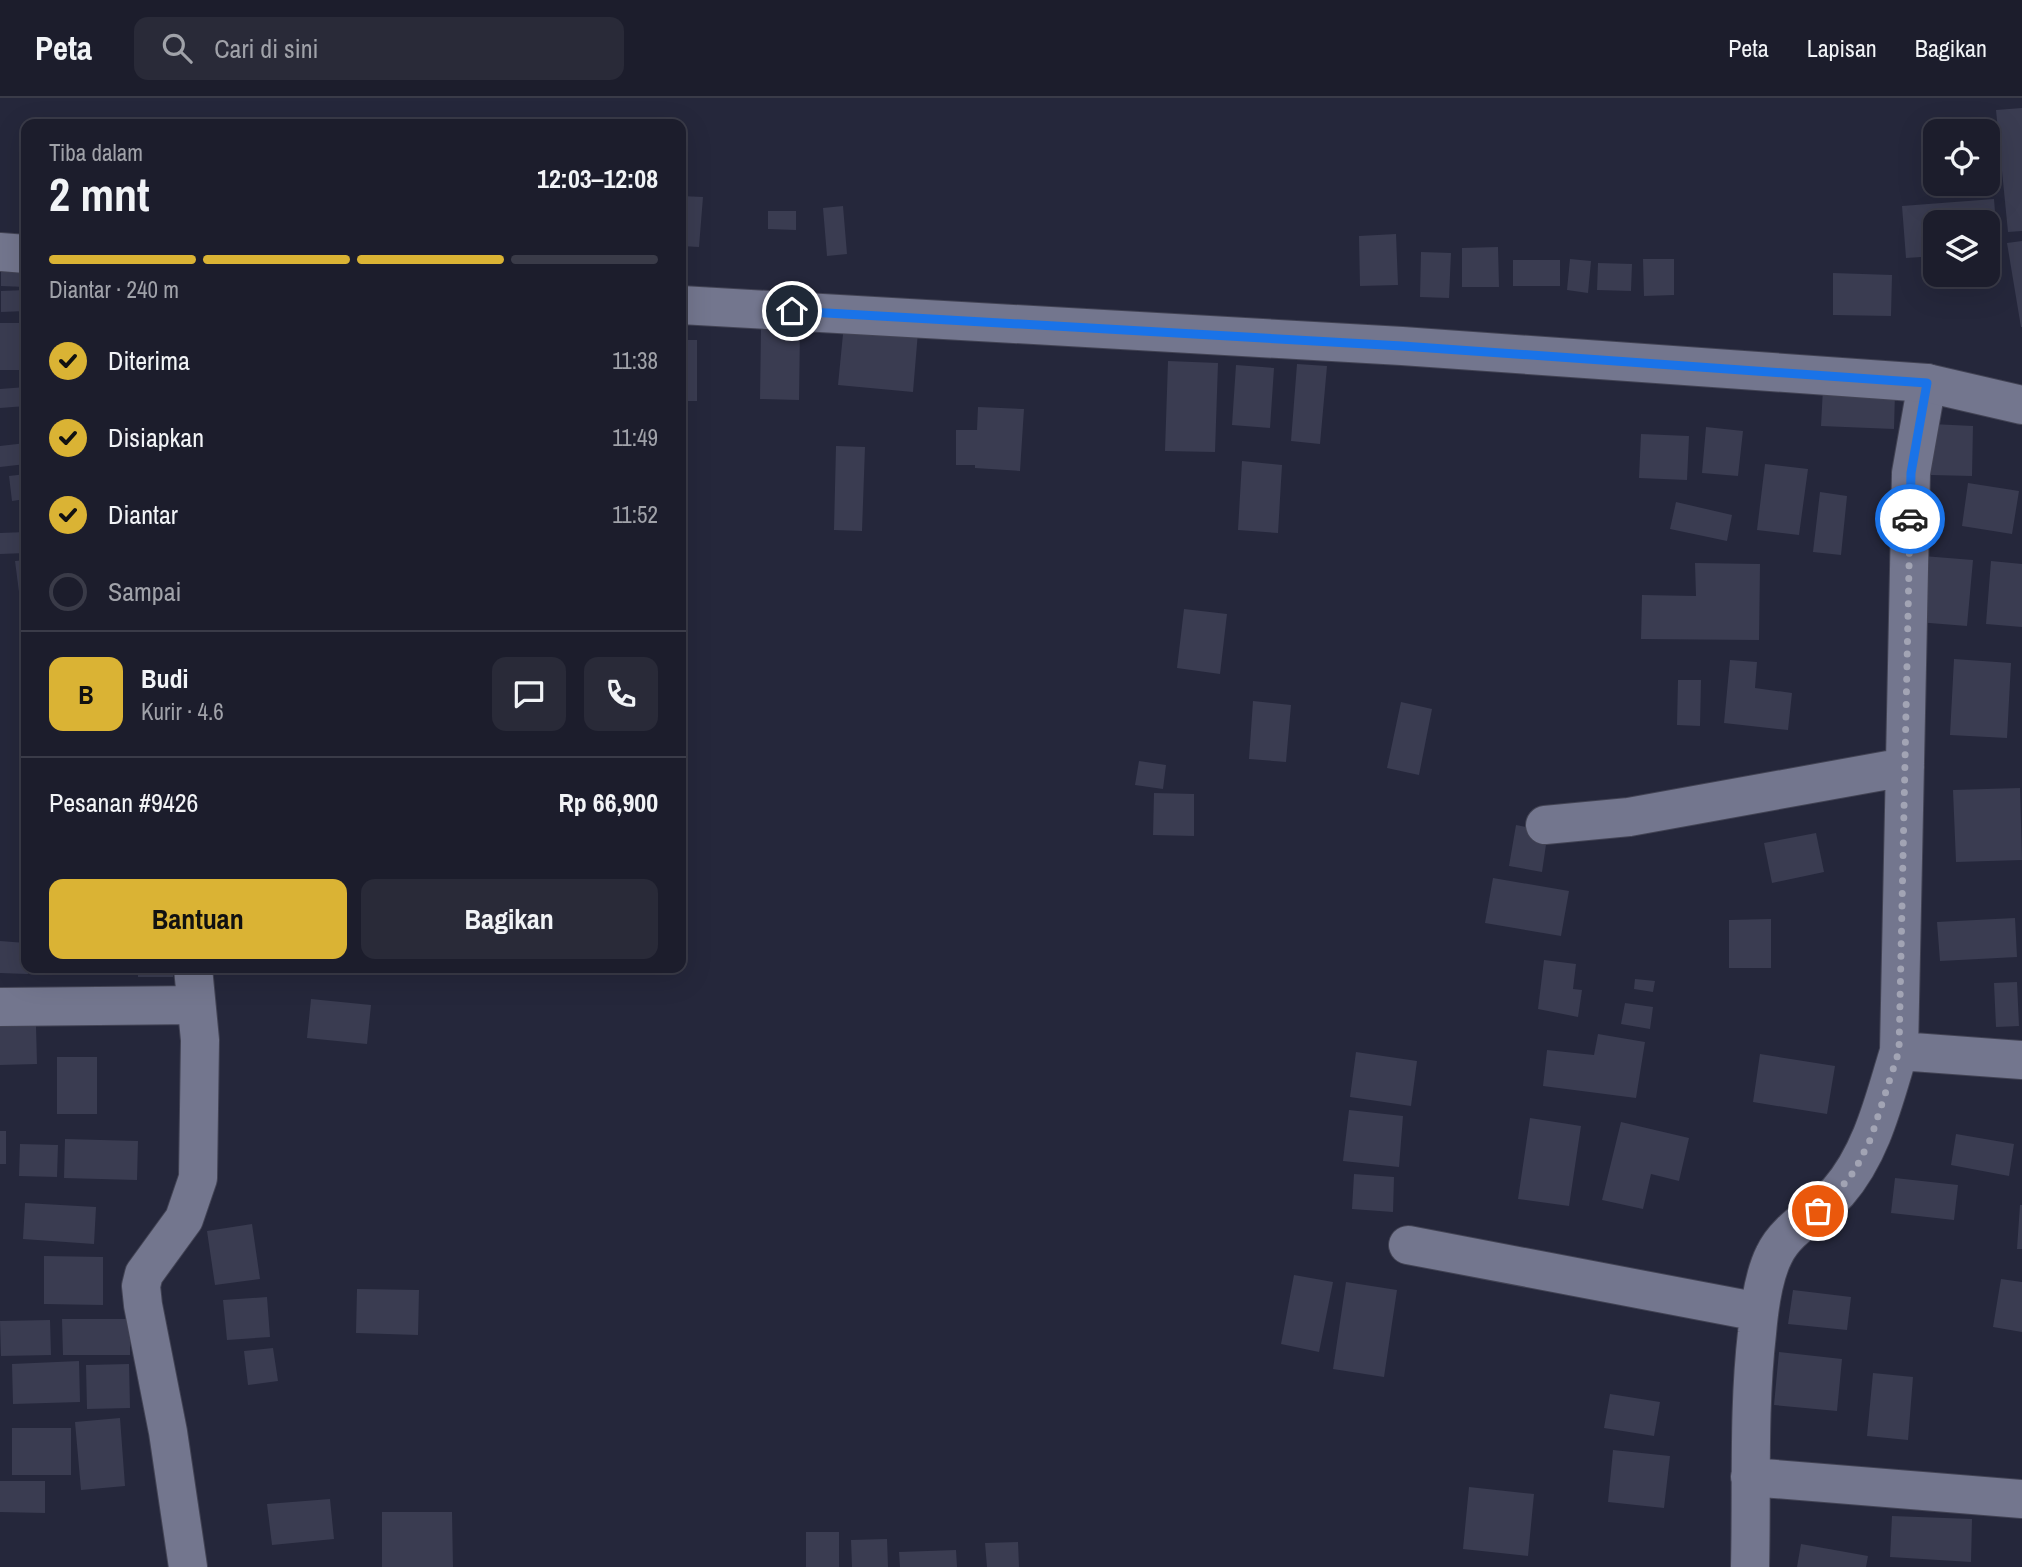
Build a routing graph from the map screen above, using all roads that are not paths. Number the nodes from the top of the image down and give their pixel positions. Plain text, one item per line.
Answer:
1 (0, 252) edge
2 (21, 254) edge
3 (686, 305) edge
4 (1927, 383) junction
5 (2022, 405) edge
6 (1905, 767) junction
7 (1545, 825) dead end
8 (195, 986) edge
9 (0, 1007) edge
10 (1899, 1051) junction
11 (2022, 1060) edge
12 (1408, 1245) dead end
13 (1759, 1312) junction
14 (1750, 1477) junction
15 (2022, 1499) edge
16 (188, 1567) edge
17 (1750, 1567) edge

1 - 2 street
3 - 4 street
4 - 5 street
4 - 6 street
6 - 7 street
6 - 10 street
8 - 9 street
8 - 16 street
10 - 11 street
10 - 13 street
12 - 13 street
13 - 14 street
14 - 15 street
14 - 17 street

